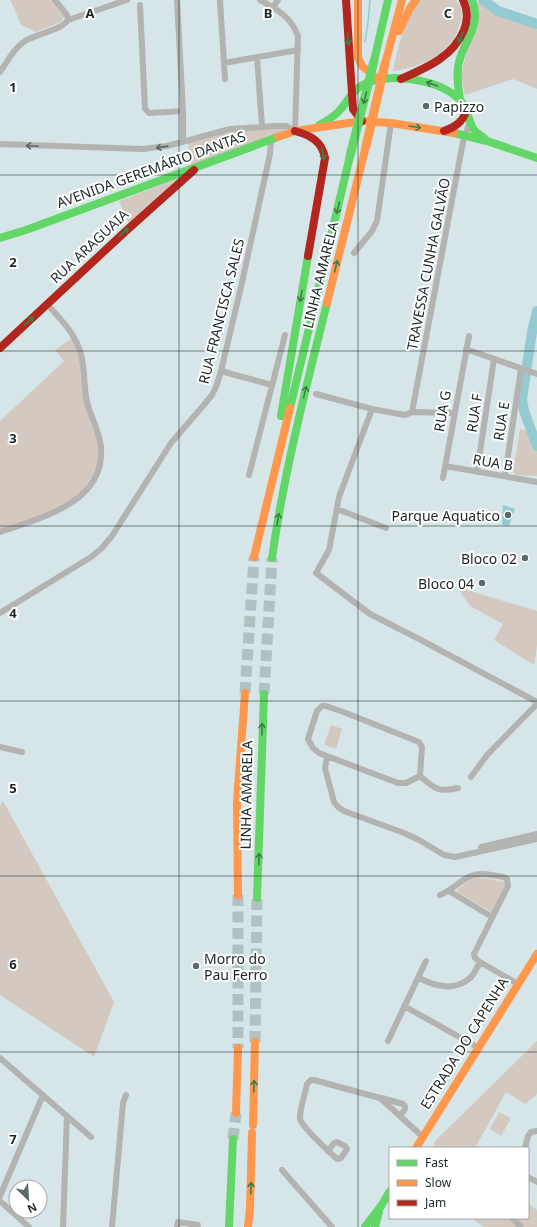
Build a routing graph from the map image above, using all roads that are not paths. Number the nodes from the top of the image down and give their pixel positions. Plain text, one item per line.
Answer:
1 (56, 0) edge
2 (127, 0) edge
3 (177, 0) edge
4 (220, 0) edge
5 (260, 0) edge
6 (278, 0) edge
7 (346, 0) edge
8 (358, 0) edge
9 (388, 0) edge
10 (402, 0) edge
11 (416, 0) edge
12 (463, 0) edge
13 (472, 0) edge
14 (120, 1) edge
15 (140, 5) dead end
16 (273, 7) junction
17 (68, 20) junction
18 (298, 50) junction
19 (258, 57) junction
20 (387, 60) junction
21 (224, 63) junction
22 (0, 72) edge
23 (377, 78) junction
24 (225, 79) dead end
25 (401, 79) junction
26 (352, 94) junction
27 (460, 99) junction
28 (183, 111) junction
29 (466, 112) junction
30 (362, 121) junction
31 (470, 121) junction
32 (391, 123) junction
33 (262, 126) junction
34 (313, 128) junction
35 (295, 131) junction
36 (444, 132) junction
37 (466, 136) junction
38 (271, 140) junction
39 (487, 141) junction
40 (183, 142) junction
41 (0, 144) edge
42 (537, 158) edge
43 (199, 166) junction
44 (170, 177) junction
45 (177, 184) junction
46 (0, 238) edge
47 (354, 253) dead end
48 (47, 304) junction
49 (285, 335) dead end
50 (469, 336) dead end
51 (0, 348) edge
52 (466, 349) junction
53 (494, 359) junction
54 (521, 368) junction
55 (221, 371) junction
56 (537, 374) edge
57 (272, 385) junction
58 (316, 394) dead end
59 (372, 409) junction
60 (412, 412) junction
61 (454, 414) junction
62 (277, 461) junction
63 (445, 466) junction
64 (477, 472) junction
65 (249, 475) dead end
66 (505, 476) junction
67 (442, 478) dead end
68 (537, 482) edge
69 (337, 509) junction
70 (386, 528) dead end
71 (0, 532) edge
72 (254, 557) tunnel mouth
73 (272, 558) tunnel mouth
74 (0, 613) edge
75 (245, 693) tunnel mouth
76 (264, 694) tunnel mouth
77 (537, 703) edge
78 (0, 747) edge
79 (22, 752) dead end
80 (328, 757) junction
81 (420, 776) junction
82 (471, 777) dead end
83 (458, 788) dead end
84 (537, 834) edge
85 (537, 838) edge
86 (522, 840) junction
87 (449, 891) junction
88 (238, 895) tunnel mouth
89 (440, 895) dead end
90 (257, 898) tunnel mouth
91 (492, 917) junction
92 (537, 954) edge
93 (426, 961) dead end
94 (480, 962) junction
95 (419, 978) junction
96 (518, 984) junction
97 (404, 1006) junction
98 (388, 1041) dead end
99 (255, 1042) tunnel mouth
100 (238, 1048) tunnel mouth
101 (479, 1048) junction
102 (0, 1059) edge
103 (43, 1095) junction
104 (126, 1095) dead end
105 (380, 1098) junction
106 (236, 1112) tunnel mouth
107 (67, 1116) junction
108 (400, 1116) junction
109 (537, 1131) edge
110 (91, 1137) dead end
111 (423, 1137) junction
112 (233, 1139) tunnel mouth
113 (417, 1147) edge
114 (525, 1147) edge
115 (328, 1150) dead end
116 (282, 1170) dead end
117 (389, 1193) edge
118 (0, 1196) edge
119 (0, 1201) edge
120 (381, 1206) junction
121 (513, 1219) edge
122 (198, 1225) dead end
123 (29, 1227) edge
124 (63, 1227) edge
125 (112, 1227) edge
126 (177, 1227) edge
127 (229, 1227) edge
128 (248, 1227) edge
129 (332, 1227) edge
130 (365, 1227) edge
131 (375, 1227) edge
132 (521, 1227) edge

1 - 17 street
2 - 14 street
3 - 28 street
4 - 21 street
5 - 16 street
6 - 16 street
7 -> 26 main road
8 - 23 main road
9 -> 62 main road, LINHA AMARELA, bridge
10 - 20 main road, LINHA AMARELA
11 - 20 main road
12 -> 25 main road
13 - 27 main road
14 - 17 street
15 - 28 street
16 - 18 street
17 - 22 street
18 - 19 street
18 - 35 street
19 - 21 street
19 - 33 street
73 -> 20 main road, LINHA AMARELA, bridge
21 - 24 street
23 - 25 main road, AVENIDA GEREMÁRIO DANTAS
23 - 26 main road, AVENIDA GEREMÁRIO DANTAS
27 -> 25 main road, AVENIDA GEREMÁRIO DANTAS
26 - 30 main road
26 - 34 main road, AVENIDA GEREMÁRIO DANTAS
27 - 29 main road, AVENIDA GEREMÁRIO DANTAS
28 - 40 street
29 - 31 main road, AVENIDA GEREMÁRIO DANTAS
29 - 36 main road
30 - 32 main road, AVENIDA GEREMÁRIO DANTAS
30 - 34 main road, AVENIDA GEREMÁRIO DANTAS
31 - 37 street, TRAVESSA CUNHA GALVÃO
31 - 39 main road, AVENIDA GEREMÁRIO DANTAS
32 -> 36 main road, AVENIDA GEREMÁRIO DANTAS
32 - 47 street
33 - 35 street
33 - 40 street
34 - 35 main road, AVENIDA GEREMÁRIO DANTAS
35 - 38 main road, AVENIDA GEREMÁRIO DANTAS
35 -> 62 main road
36 - 37 main road, AVENIDA GEREMÁRIO DANTAS
37 - 39 main road, AVENIDA GEREMÁRIO DANTAS
37 - 60 street, TRAVESSA CUNHA GALVÃO
38 - 43 main road, AVENIDA GEREMÁRIO DANTAS
38 - 55 street, RUA FRANCISCA SALES
39 - 42 main road, AVENIDA GEREMÁRIO DANTAS
40 -> 41 street
43 - 44 main road, AVENIDA GEREMÁRIO DANTAS
43 - 45 main road, RUA ARAGUAIA
44 - 45 main road
44 - 46 main road, AVENIDA GEREMÁRIO DANTAS
48 -> 45 main road, RUA ARAGUAIA
51 -> 48 main road, RUA ARAGUAIA
48 - 71 street
49 - 57 street
50 - 52 street, RUA G
52 - 53 street
52 - 61 street, RUA G
53 - 54 street
53 - 64 street, RUA F
54 - 56 street
54 - 66 street, RUA E
55 - 57 street
55 - 74 street, RUA FRANCISCA SALES
57 - 65 street
58 - 59 street
59 - 60 street
59 - 69 street
60 - 61 street
61 - 63 street, RUA G
62 - 72 main road, LINHA AMARELA
63 - 64 street, RUA B
63 - 67 street, RUA G
64 - 66 street, RUA B
66 - 68 street, RUA B
69 - 70 street
69 - 77 street
75 - 88 main road, LINHA AMARELA
90 -> 76 main road, LINHA AMARELA
77 - 82 street
78 - 79 street
80 - 81 street
80 - 81 street
80 - 86 street
81 - 83 street
84 - 86 street
85 - 86 street
87 - 89 street
87 - 91 street
87 - 91 street
91 - 94 street
92 - 96 main road, ESTRADA DO CAPENHA
93 - 95 street
94 - 95 street
94 - 96 street
95 - 97 street
96 - 101 main road, ESTRADA DO CAPENHA
97 - 98 street
97 - 101 street
128 -> 99 main road
100 - 106 main road
101 - 111 main road, ESTRADA DO CAPENHA
102 - 103 street
103 - 107 street
103 - 118 street
104 - 125 street
105 - 108 street
105 - 108 street
105 - 115 street
107 - 110 street
107 - 124 street
108 - 111 street
109 - 114 street
111 - 113 main road, ESTRADA DO CAPENHA
112 - 127 main road
116 - 129 street
117 - 120 main road
119 - 123 street
120 - 130 main road
120 - 131 main road
121 - 132 street
122 - 126 street

